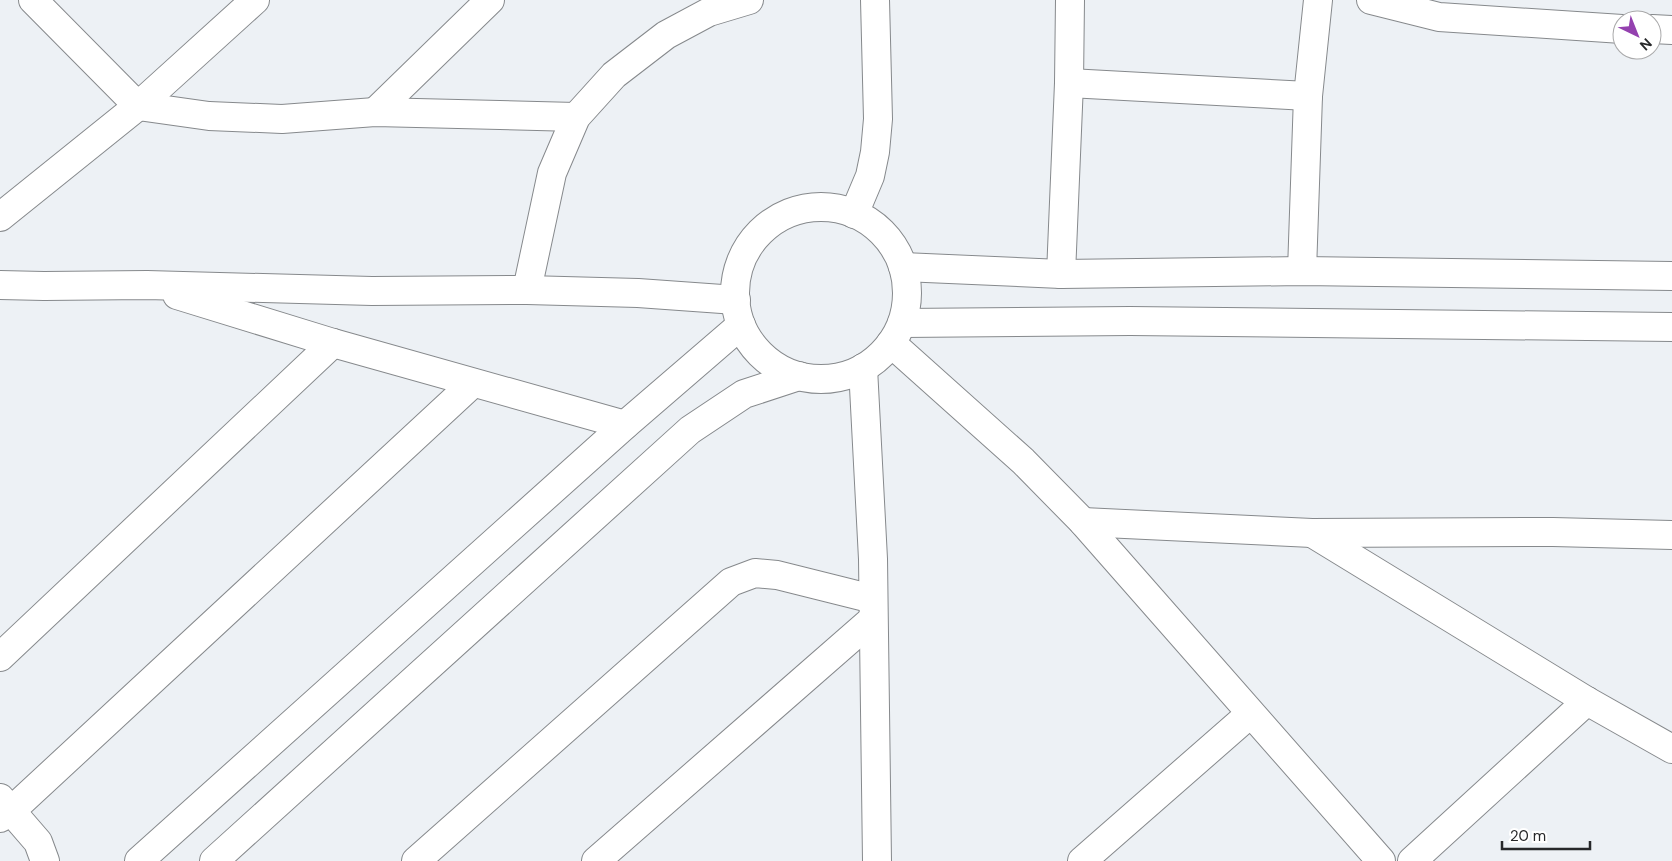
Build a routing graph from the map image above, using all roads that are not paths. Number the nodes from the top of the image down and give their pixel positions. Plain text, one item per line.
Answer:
1 (33, 0) edge
2 (490, 0) edge
3 (749, 0) edge
4 (875, 0) edge
5 (1070, 0) edge
6 (1318, 0) edge
7 (1371, 0) edge
8 (252, 1) edge
9 (708, 6) edge
10 (1612, 28) edge
11 (1069, 83) junction
12 (1308, 96) junction
13 (138, 106) junction
14 (375, 112) junction
15 (576, 117) junction
16 (3, 209) edge
17 (854, 214) junction
18 (903, 267) junction
19 (1302, 271) junction
20 (1061, 274) junction
21 (1672, 276) edge
22 (0, 285) edge
23 (147, 285) junction
24 (527, 290) junction
25 (739, 313) junction
26 (1672, 327) edge
27 (897, 333) junction
28 (334, 343) junction
29 (863, 368) junction
30 (799, 376) junction
31 (473, 383) junction
32 (625, 425) junction
33 (1083, 522) junction
34 (1312, 533) junction
35 (1672, 534) edge
36 (873, 609) junction
37 (0, 657) edge
38 (1587, 701) junction
39 (1250, 714) junction
40 (1672, 749) edge
41 (4, 809) edge
42 (41, 852) edge
43 (67, 861) edge
44 (139, 861) edge
45 (214, 861) edge
46 (416, 861) edge
47 (596, 861) edge
48 (877, 861) edge
49 (1082, 861) edge
50 (1381, 861) edge
51 (1412, 861) edge

1 - 13 street
2 - 14 street
3 - 9 street
4 - 17 street
5 - 11 street
6 - 12 street
7 - 10 street
8 - 13 street
9 - 15 street
11 - 12 street
11 - 20 street
12 - 19 street
13 - 14 street
13 - 16 street
14 - 15 street
15 - 24 street
17 - 18 street
17 - 25 street
18 - 20 street
18 - 27 street
19 - 20 street
19 - 21 street
22 - 23 street
23 - 24 street
23 - 28 street
24 - 25 street
25 - 30 street
25 - 32 street
26 - 27 street
27 - 29 street
27 - 33 street
28 - 31 street
28 - 37 street
29 - 30 street
29 - 36 street
30 - 45 street
31 - 32 street
31 - 41 street
32 - 44 street
33 - 34 street
33 - 39 street
34 - 35 street
34 - 38 street
36 - 46 street
36 - 47 street
36 - 48 street
38 - 40 street
38 - 51 street
39 - 49 street
39 - 50 street
41 - 42 street
42 - 43 street

